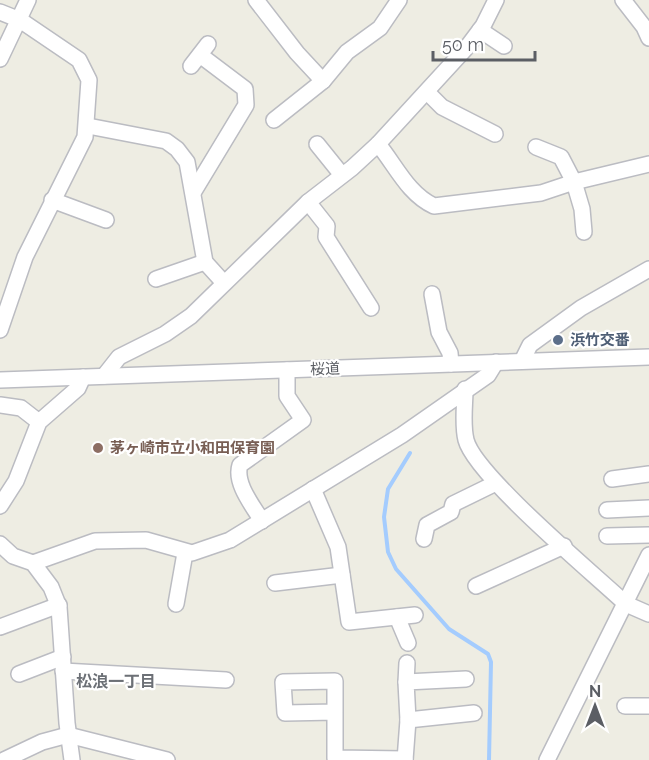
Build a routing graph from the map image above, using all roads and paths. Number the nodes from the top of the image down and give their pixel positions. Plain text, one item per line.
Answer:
1 (28, 0) edge
2 (256, 0) edge
3 (399, 0) edge
4 (496, 0) edge
5 (623, 0) edge
6 (0, 12) edge
7 (20, 21) junction
8 (480, 30) junction
9 (649, 38) edge
10 (504, 46) dead end
11 (199, 55) dead end
12 (0, 59) edge
13 (323, 81) junction
14 (427, 92) junction
15 (274, 120) dead end
16 (88, 126) junction
17 (495, 134) dead end
18 (317, 144) dead end
19 (378, 144) junction
20 (536, 147) dead end
21 (649, 164) edge
22 (342, 175) junction
23 (574, 182) junction
24 (194, 191) junction
25 (52, 200) junction
26 (308, 202) junction
27 (106, 220) dead end
28 (584, 232) dead end
29 (206, 262) junction
30 (649, 269) edge
31 (156, 279) dead end
32 (224, 283) junction
33 (432, 294) dead end
34 (371, 308) dead end
35 (0, 330) edge
36 (649, 357) edge
37 (522, 361) junction
38 (496, 362) junction
39 (451, 364) junction
40 (287, 370) junction
41 (104, 376) junction
42 (83, 377) junction
43 (0, 380) edge
44 (465, 389) junction
45 (0, 405) edge
46 (39, 422) junction
47 (649, 474) edge
48 (612, 479) dead end
49 (496, 483) junction
50 (313, 489) junction
51 (0, 506) edge
52 (649, 508) edge
53 (607, 510) dead end
54 (262, 521) junction
55 (649, 535) edge
56 (607, 536) dead end
57 (424, 539) dead end
58 (0, 544) edge
59 (564, 546) junction
60 (185, 553) junction
61 (649, 555) edge
62 (33, 563) junction
63 (342, 575) junction
64 (275, 583) dead end
65 (476, 586) dead end
66 (176, 604) dead end
67 (627, 604) junction
68 (59, 605) junction
69 (649, 614) edge
70 (416, 615) dead end
71 (397, 617) junction
72 (0, 627) edge
73 (408, 643) dead end
74 (407, 663) dead end
75 (63, 664) junction
76 (19, 674) dead end
77 (466, 679) dead end
78 (226, 680) dead end
79 (406, 682) junction
80 (625, 706) dead end
81 (649, 706) edge
82 (335, 712) dead end
83 (474, 713) dead end
84 (408, 720) junction
85 (68, 735) junction
86 (335, 759) edge
87 (4, 760) edge
88 (72, 760) edge
89 (167, 760) edge
90 (405, 760) edge
91 (547, 760) edge

1 - 7 street
2 - 13 street
3 - 13 street
4 - 8 street
5 - 9 street
6 - 7 street
7 - 12 street
7 - 16 street
8 - 10 street
8 - 14 street
11 - 24 street
13 - 15 street
14 - 17 street
14 - 19 street
16 - 24 street
16 - 25 street
18 - 22 street
19 - 22 street
19 - 23 street
20 - 23 street
21 - 23 street
22 - 26 street
23 - 28 street
24 - 29 street
25 - 27 street
25 - 35 street
26 - 32 street
26 - 34 street
29 - 31 street
29 - 32 street
30 - 37 street
32 - 41 street
33 - 39 street
36 - 37 street, 桜道
37 - 38 street, 桜道
38 - 39 street, 桜道
38 - 44 street
39 - 40 street, 桜道
40 - 41 street, 桜道
40 - 54 street
41 - 42 street, 桜道
42 - 43 street, 桜道
42 - 46 street
44 - 49 street
44 - 50 street
45 - 46 street
46 - 51 street
47 - 48 street
49 - 57 street
49 - 59 street
50 - 54 street
50 - 63 street
52 - 53 street
54 - 60 street
55 - 56 street
58 - 62 street
59 - 65 street
59 - 67 street
60 - 62 street
60 - 66 street
61 - 67 street
62 - 68 street
63 - 64 street
63 - 71 street
67 - 69 street
67 - 91 street
68 - 72 street
68 - 75 street
70 - 71 street
71 - 73 street
74 - 79 street
75 - 76 street
75 - 78 street
75 - 85 street
77 - 79 street
79 - 84 street
80 - 81 street
82 - 86 street
83 - 84 street
84 - 90 street
85 - 87 street
85 - 88 street
85 - 89 street
86 - 90 street

